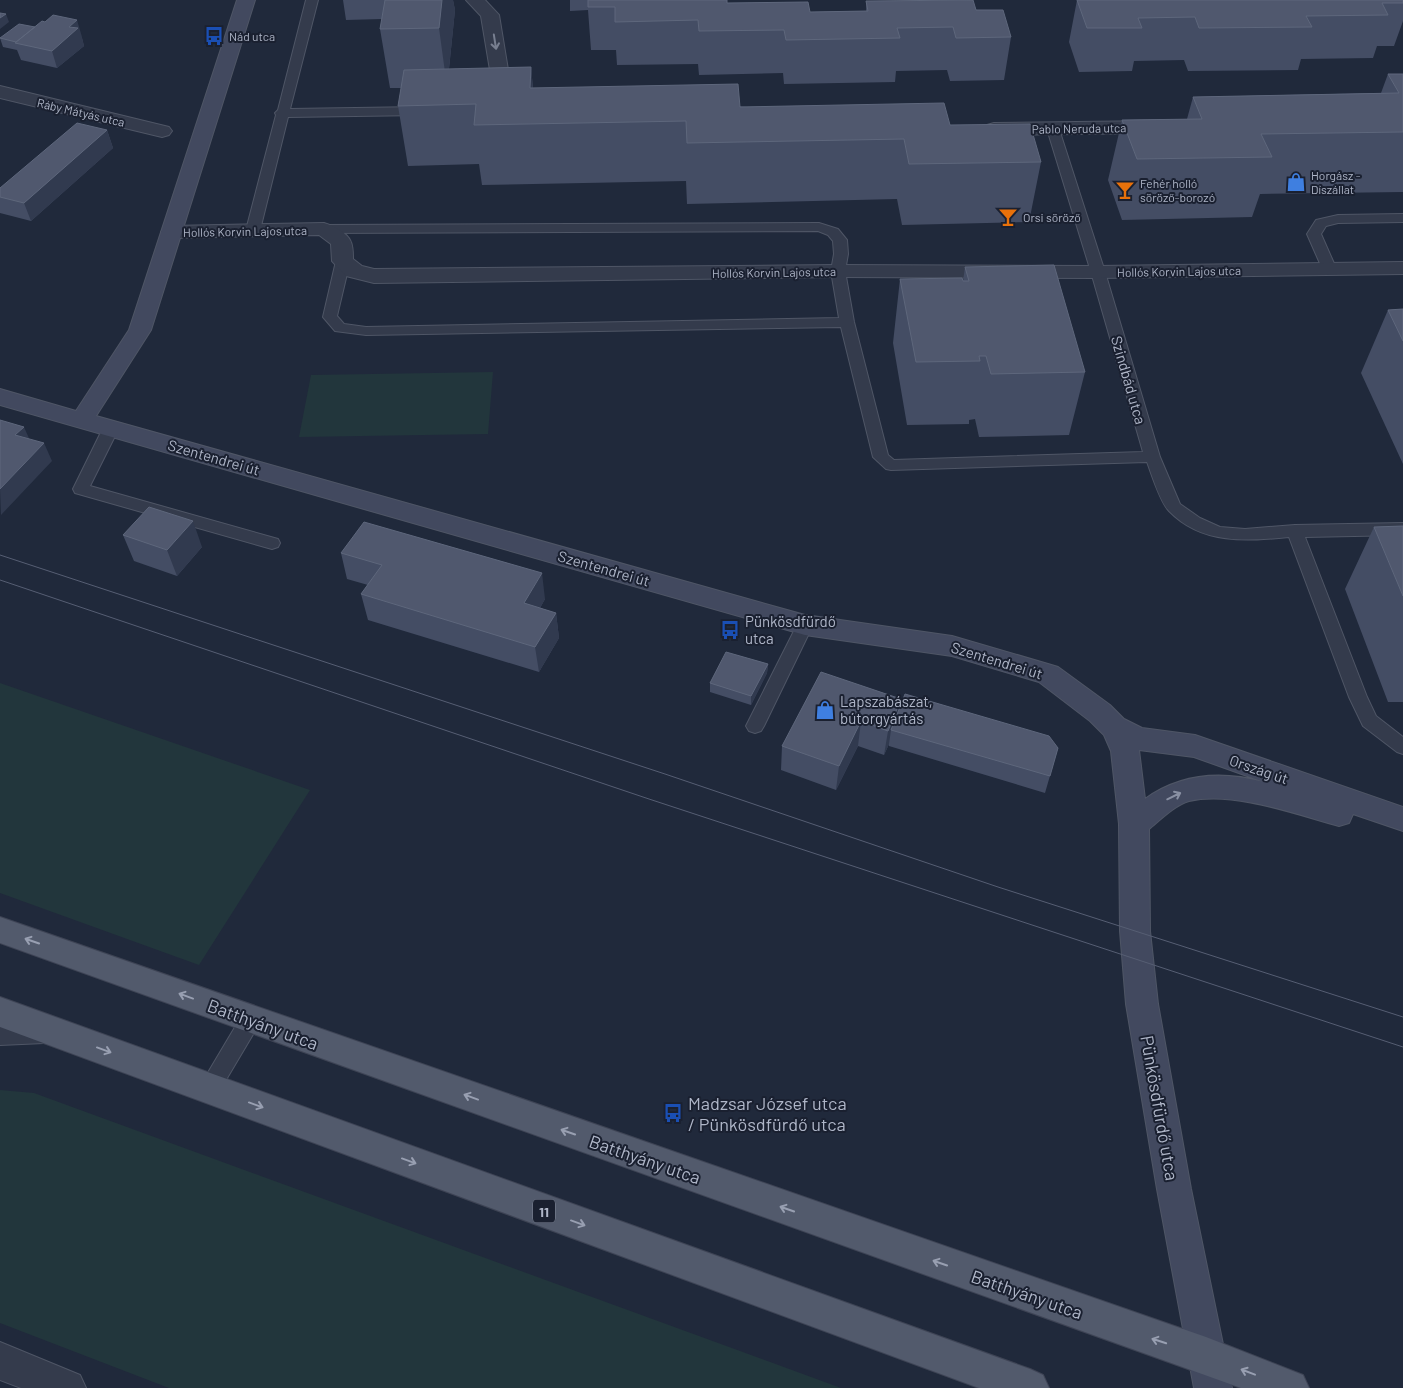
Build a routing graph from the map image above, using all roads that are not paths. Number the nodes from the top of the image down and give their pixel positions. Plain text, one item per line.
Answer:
1 (246, 0) edge
2 (312, 0) edge
3 (475, 0) edge
4 (0, 92) edge
5 (497, 108) edge
6 (521, 108) joint
7 (436, 110) edge
8 (282, 113) junction
9 (1172, 127) edge
10 (975, 129) edge
11 (1053, 129) junction
12 (162, 131) dead end
13 (1403, 218) edge
14 (324, 229) junction
15 (253, 230) junction
16 (171, 232) junction
17 (343, 261) junction
18 (1330, 268) junction
19 (1403, 268) edge
20 (838, 271) junction
21 (1098, 272) junction
22 (847, 322) junction
23 (0, 397) edge
24 (82, 420) junction
25 (111, 428) junction
26 (1152, 457) junction
27 (1403, 530) edge
28 (1295, 532) junction
29 (272, 542) dead end
30 (805, 625) junction
31 (755, 726) dead end
32 (1114, 728) junction
33 (1403, 747) edge
34 (1403, 819) edge
35 (1134, 824) junction
36 (1403, 825) edge
37 (0, 930) edge
38 (0, 1012) edge
39 (251, 1019) junction
40 (58, 1033) junction
41 (0, 1036) edge
42 (210, 1088) junction
43 (0, 1361) edge
44 (1209, 1372) edge
45 (67, 1388) edge
46 (1030, 1388) edge
47 (1290, 1388) edge

1 - 16 main road, Hollós Korvin Lajos utca
2 - 8 lane
3 -> 6 street
4 - 12 street, Ráby Mátyás utca
5 - 6 lane
7 - 8 lane
8 - 15 lane
9 - 11 street, Pablo Neruda utca
10 - 11 street, Pablo Neruda utca
11 - 21 lane, Szindbád utca
13 - 18 lane
14 - 15 street, Hollós Korvin Lajos utca
14 - 17 street, Hollós Korvin Lajos utca
14 - 20 lane
15 - 16 street, Hollós Korvin Lajos utca
16 - 24 main road, Hollós Korvin Lajos utca
17 - 20 street, Hollós Korvin Lajos utca
17 - 22 lane
18 - 19 street, Hollós Korvin Lajos utca
18 - 21 street, Hollós Korvin Lajos utca
20 - 21 street, Hollós Korvin Lajos utca
20 - 22 lane
21 - 26 lane, Szindbád utca
22 - 26 lane
23 - 24 main road, Szentendrei út
24 - 25 main road, Szentendrei út
25 - 29 lane
25 - 30 main road, Szentendrei út
26 - 28 lane, Szindbád utca
27 - 28 lane, Szindbád utca
28 - 33 lane
30 - 31 lane
30 - 32 main road, Szentendrei út
32 - 34 main road, Ország út
32 - 35 main road, Pünkösdfürdő utca
35 -> 36 main road
35 - 44 main road, Pünkösdfürdő utca
39 -> 37 main road, Batthyány utca
38 - 40 main road, 11
39 - 42 lane
44 -> 39 main road, Batthyány utca
40 - 41 lane
40 -> 42 main road, 11
42 -> 46 main road, 11
43 - 45 street
47 -> 44 main road, Batthyány utca

